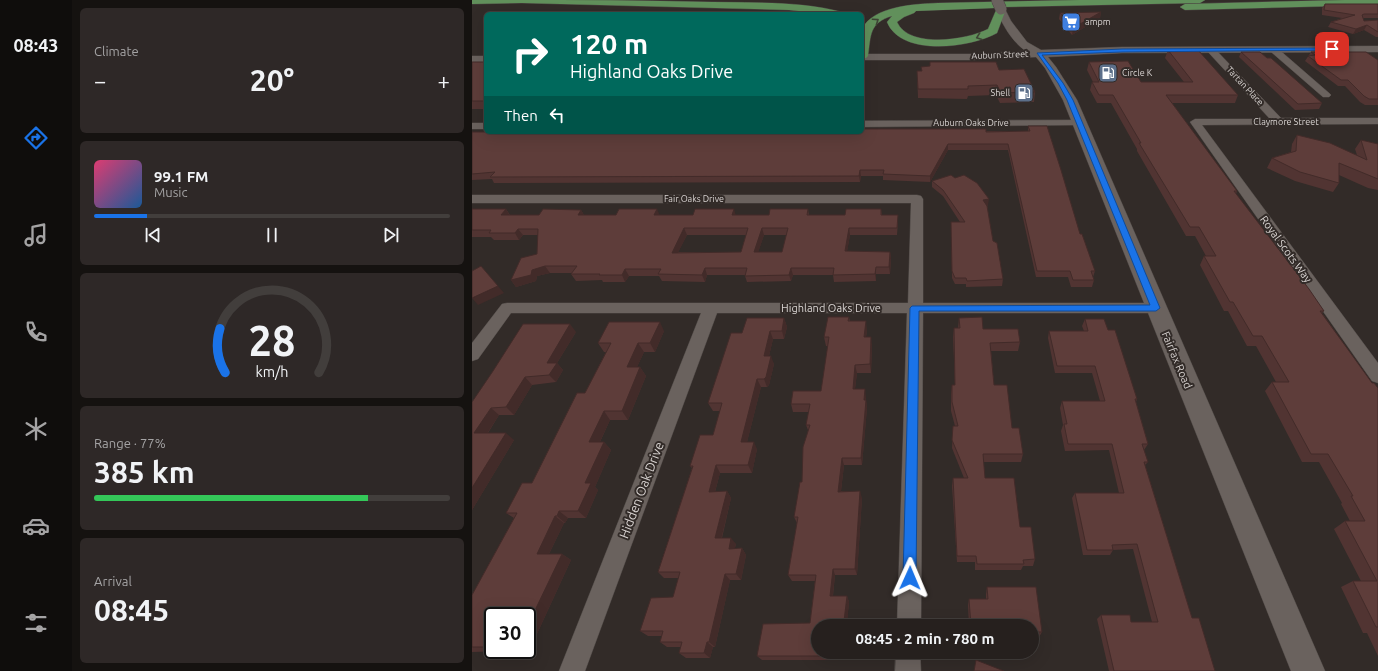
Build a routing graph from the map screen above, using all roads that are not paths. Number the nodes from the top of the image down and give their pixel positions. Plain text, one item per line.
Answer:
1 (516, 0) edge
2 (566, 0) edge
3 (1200, 0) edge
4 (472, 1) edge
5 (1378, 2) edge
6 (999, 4) edge
7 (946, 6) junction
8 (1016, 7) edge
9 (828, 12) edge
10 (1038, 40) dead end
11 (864, 46) edge
12 (1378, 49) edge
13 (1211, 50) junction
14 (1273, 50) junction
15 (1039, 54) junction
16 (864, 57) edge
17 (472, 59) edge
18 (484, 59) edge
19 (1326, 95) dead end
20 (1378, 121) edge
21 (1195, 122) joint
22 (1279, 122) junction
23 (1079, 123) junction
24 (864, 124) edge
25 (472, 126) edge
26 (484, 126) edge
27 (472, 200) edge
28 (711, 308) junction
29 (915, 308) junction
30 (1156, 308) junction
31 (472, 355) edge
32 (1378, 376) edge
33 (909, 619) edge
34 (908, 659) edge
35 (572, 671) edge
36 (908, 671) edge
37 (1308, 671) edge

1 - 2 highway
1 - 4 highway
1 - 9 highway
3 - 7 highway
5 - 8 highway
6 -> 7 highway
6 - 15 main road, Fairfax Road
11 -> 7 highway
10 - 15 main road
12 - 14 main road, Auburn Street
13 - 14 main road, Auburn Street
13 - 15 main road, Auburn Street
13 - 22 street, Tartan Place
14 - 19 street
15 - 16 main road, Auburn Street
15 - 23 main road, Fairfax Road
17 - 18 main road
20 - 22 street, Claymore Street
21 - 22 street, Claymore Street
21 - 32 street, Royal Scots Way
23 - 24 street, Auburn Oaks Drive
23 - 30 main road, Fairfax Road
25 - 26 street
27 - 29 street, Fair Oaks Drive
28 - 29 street, Highland Oaks Drive
28 - 31 street, Highland Oaks Drive
28 - 35 street, Hidden Oak Drive
29 - 30 street, Highland Oaks Drive
29 - 33 street
30 - 37 main road, Fairfax Road
34 - 36 street

